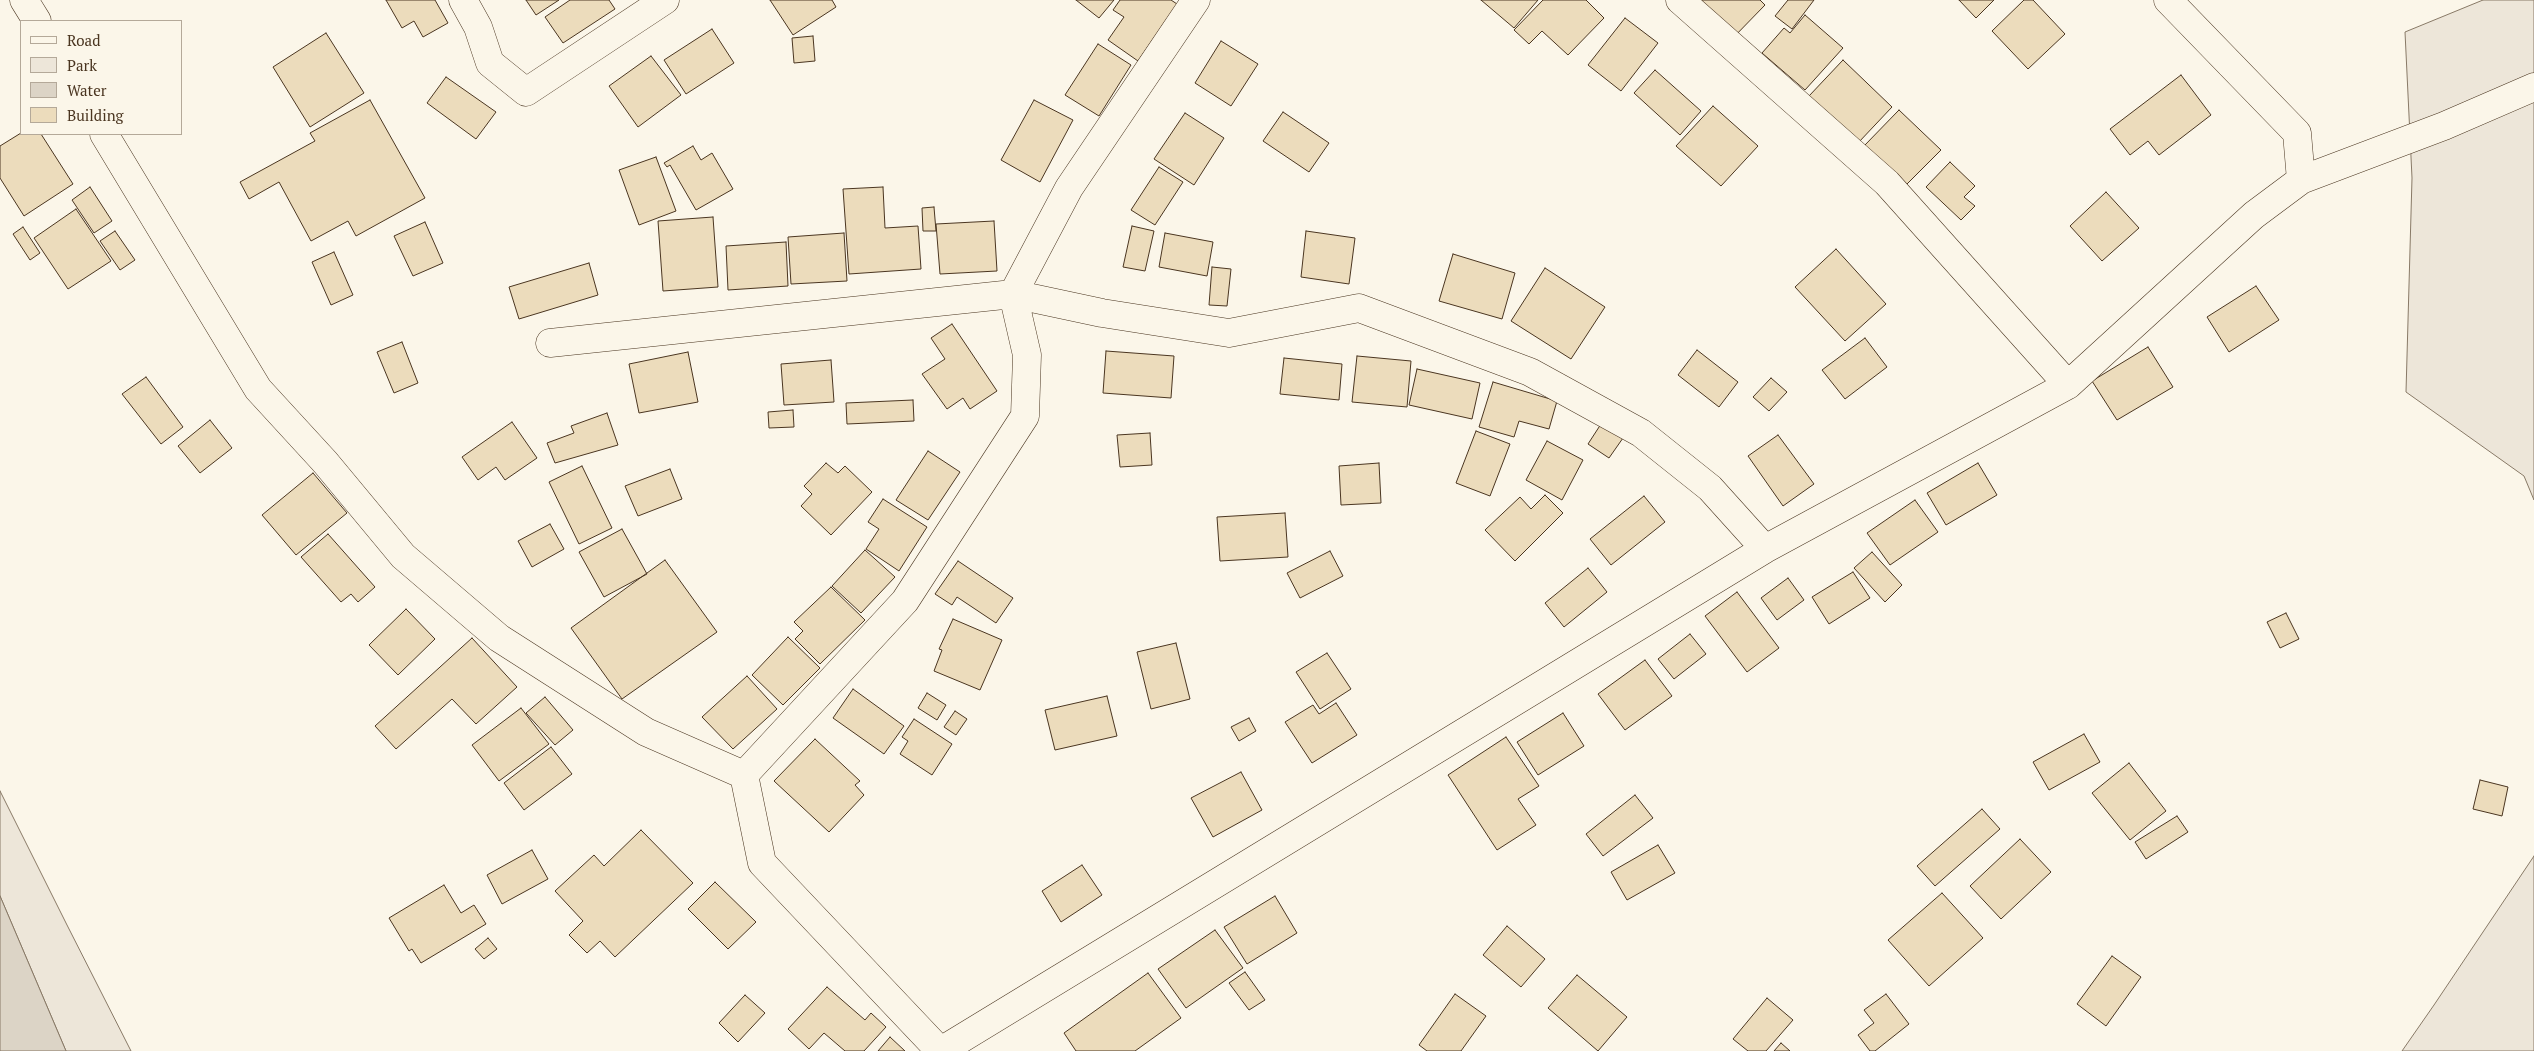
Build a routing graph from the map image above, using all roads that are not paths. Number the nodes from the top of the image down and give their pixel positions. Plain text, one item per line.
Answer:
1 (24, 0) edge
2 (463, 0) edge
3 (665, 0) edge
4 (1196, 0) edge
5 (1680, 0) edge
6 (2168, 0) edge
7 (36, 20) edge
8 (2534, 87) edge
9 (105, 135) edge
10 (2301, 180) junction
11 (1012, 294) junction
12 (550, 343) dead end
13 (2068, 385) junction
14 (1765, 549) junction
15 (744, 775) junction
16 (941, 1051) edge

1 - 7 street
2 - 3 street
4 - 11 street
5 - 13 street
6 - 10 street
8 - 10 street
9 - 15 street
10 - 13 street
11 - 12 street
11 - 14 street
11 - 15 street
13 - 14 street
14 - 16 street
15 - 16 street

